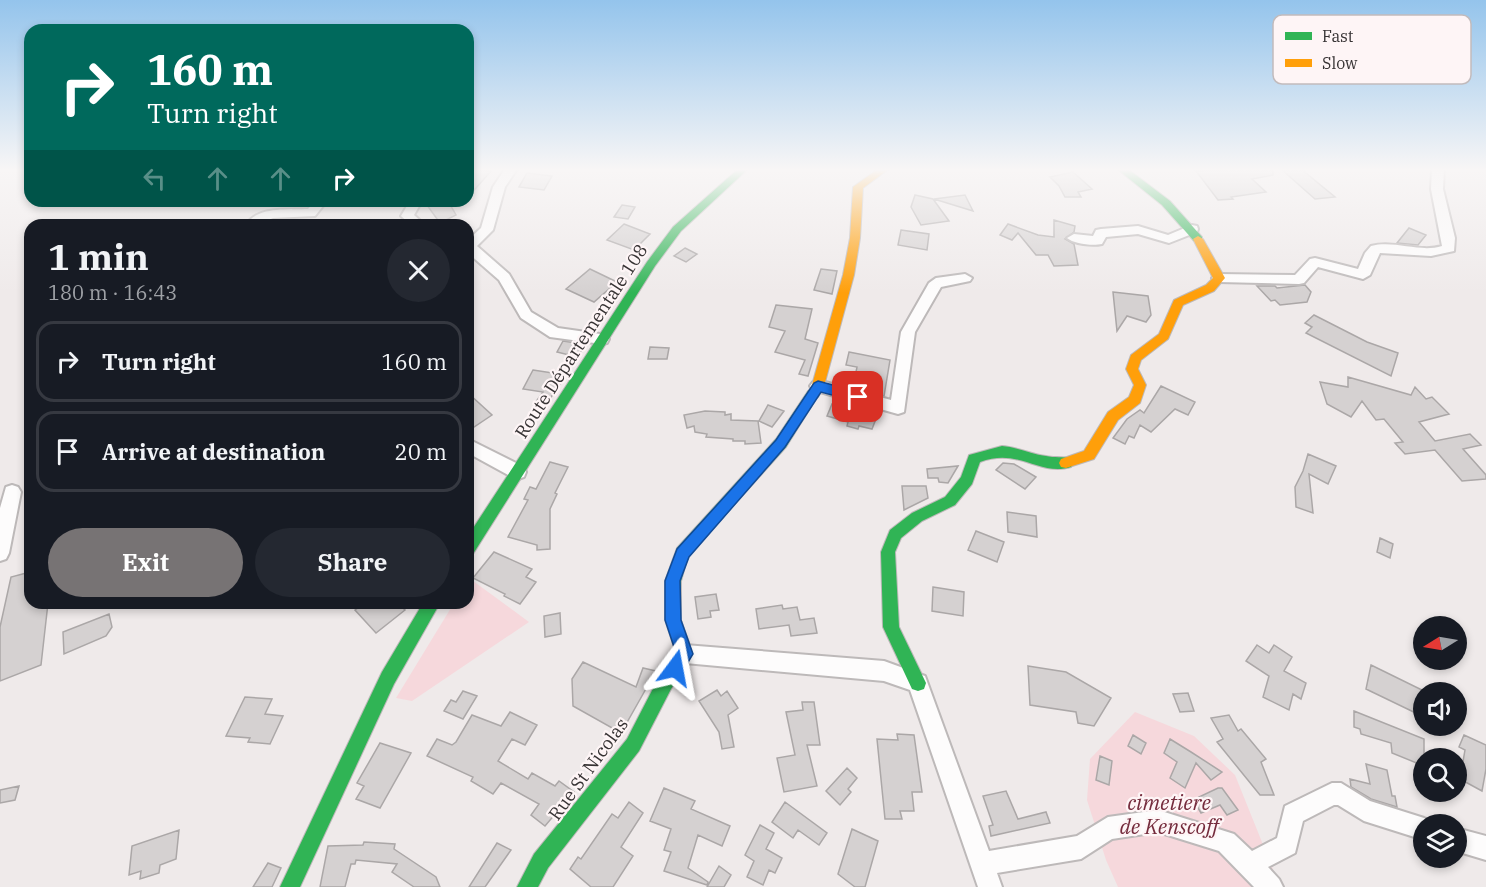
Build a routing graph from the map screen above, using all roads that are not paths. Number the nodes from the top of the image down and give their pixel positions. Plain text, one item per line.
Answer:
1 (314, 210) edge
2 (493, 210) edge
3 (697, 210) edge
4 (855, 210) edge
5 (1173, 210) edge
6 (1440, 210) edge
7 (257, 219) edge
8 (1192, 229) junction
9 (1074, 238) dead end
10 (474, 242) edge
11 (474, 250) edge
12 (965, 278) dead end
13 (1219, 278) junction
14 (602, 339) junction
15 (818, 386) junction
16 (474, 448) edge
17 (518, 472) junction
18 (12, 492) dead end
19 (474, 540) edge
20 (0, 553) edge
21 (428, 609) edge
22 (685, 654) junction
23 (918, 684) junction
24 (1413, 826) edge
25 (1467, 842) edge
26 (1486, 848) edge
27 (983, 864) junction
28 (1249, 865) junction
29 (290, 887) edge
30 (527, 887) edge
31 (990, 887) edge
32 (1271, 887) edge

1 - 7 street
2 - 10 street
3 - 14 street, Route Départementale 108
4 - 15 street
5 - 8 street
6 - 13 street
8 - 9 street
8 - 13 street
11 - 14 street
12 - 15 street
13 - 23 street
14 - 17 street, Route Départementale 108
15 - 22 street
16 - 17 street
17 - 19 street, Route Départementale 108
18 - 20 street
21 - 29 street
22 - 23 street
22 - 30 street, Rue St Nicolas
23 - 27 street
24 - 28 street
25 - 26 street
27 - 28 street
27 - 31 street
28 - 32 street

